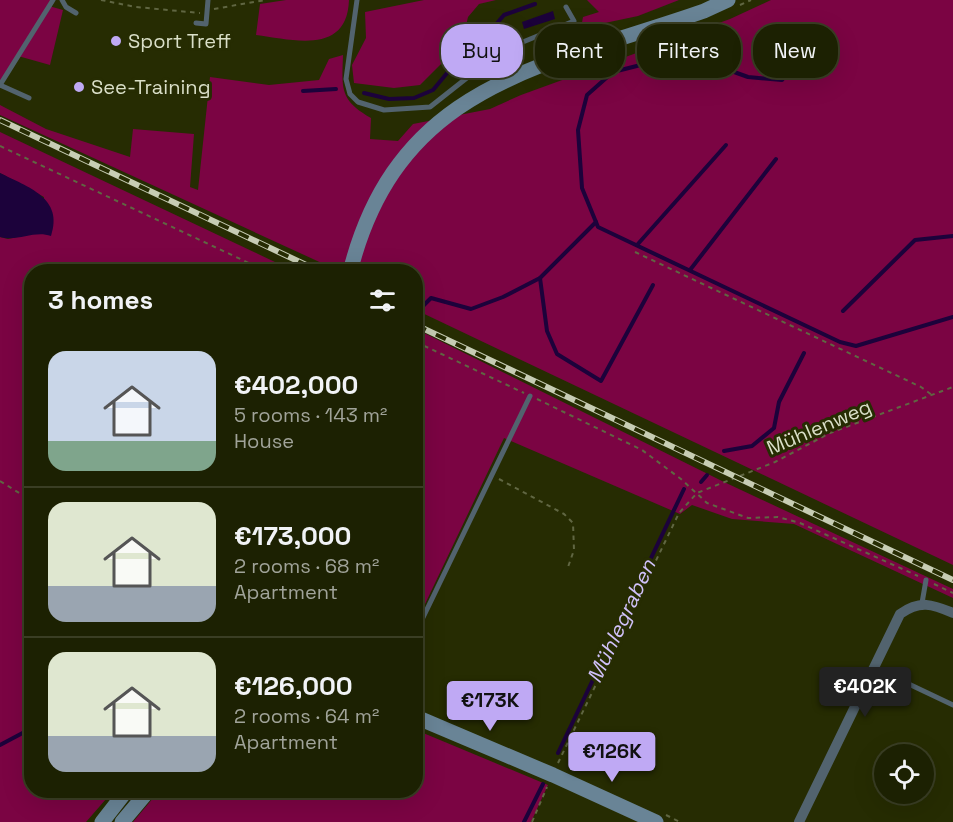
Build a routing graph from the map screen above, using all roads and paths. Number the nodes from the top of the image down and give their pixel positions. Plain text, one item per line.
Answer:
1 (52, 0) edge
2 (62, 0) edge
3 (103, 0) edge
4 (208, 0) edge
5 (265, 0) edge
6 (357, 0) edge
7 (728, 0) edge
8 (566, 7) dead end
9 (208, 11) junction
10 (76, 13) dead end
11 (196, 23) dead end
12 (0, 85) edge
13 (30, 98) dead end
14 (0, 146) edge
15 (635, 252) dead end
16 (251, 264) edge
17 (352, 264) edge
18 (423, 345) edge
19 (953, 387) edge
20 (530, 396) junction
21 (932, 396) junction
22 (491, 475) junction
23 (0, 481) edge
24 (696, 493) junction
25 (24, 496) edge
26 (568, 567) dead end
27 (926, 580) junction
28 (953, 593) edge
29 (922, 603) junction
30 (953, 613) edge
31 (423, 617) edge
32 (873, 667) junction
33 (953, 705) edge
34 (423, 720) edge
35 (554, 775) junction
36 (121, 798) edge
37 (142, 798) edge
38 (102, 822) edge
39 (123, 822) edge
40 (532, 822) edge
41 (656, 822) edge
42 (800, 822) edge

1 - 12 lane
2 - 10 lane
3 - 9 path
4 - 9 lane
5 - 9 path
6 - 8 lane
7 - 17 main road
9 - 11 lane
12 - 13 lane
14 - 16 path
15 - 21 path
18 - 20 path
19 - 21 path, Mühlenweg
20 - 22 lane
20 - 24 path
21 - 24 path, Mühlenweg
22 - 26 path
22 - 31 lane
23 - 25 path
24 - 27 path
24 - 35 path
27 - 28 path
27 - 29 lane
29 - 30 street
29 - 32 street
32 - 33 lane
32 - 42 street
34 - 35 main road
35 - 40 path
35 - 41 main road
36 - 38 main road
37 - 39 main road

